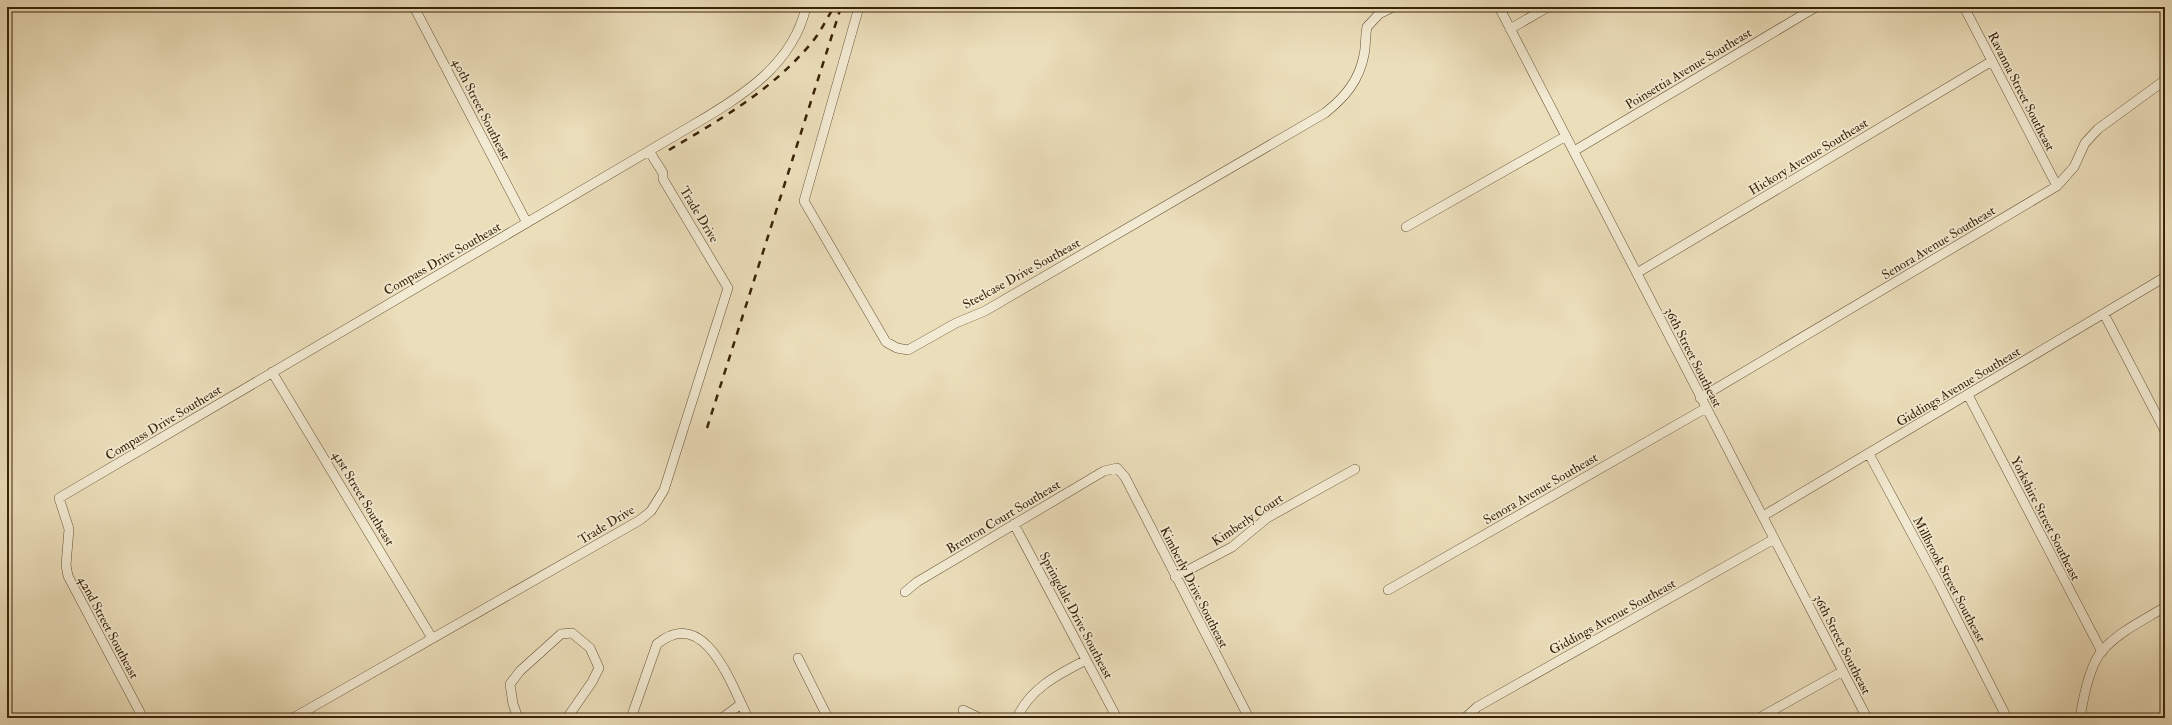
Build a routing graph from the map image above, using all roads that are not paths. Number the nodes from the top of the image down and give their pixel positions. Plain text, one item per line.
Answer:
1 (414, 7) edge
2 (806, 7) edge
3 (859, 7) edge
4 (1393, 7) edge
5 (1498, 7) edge
6 (1548, 7) edge
7 (1816, 7) edge
8 (1964, 7) edge
9 (1510, 29) junction
10 (1992, 61) junction
11 (2165, 80) edge
12 (1566, 136) junction
13 (649, 151) junction
14 (1574, 151) junction
15 (2057, 186) junction
16 (527, 223) junction
17 (1406, 227) dead end
18 (1636, 273) junction
19 (2165, 277) edge
20 (2104, 314) junction
21 (272, 372) junction
22 (1968, 395) junction
23 (1700, 398) junction
24 (1706, 408) junction
25 (2165, 431) edge
26 (1869, 454) junction
27 (1117, 468) joint
28 (1354, 469) dead end
29 (59, 498) joint
30 (1763, 516) junction
31 (1014, 524) junction
32 (1774, 539) junction
33 (1175, 577) junction
34 (1388, 590) dead end
35 (905, 592) dead end
36 (2165, 607) edge
37 (432, 638) junction
38 (2102, 652) junction
39 (798, 658) dead end
40 (1086, 660) junction
41 (1843, 671) junction
42 (741, 704) junction
43 (963, 710) dead end
44 (143, 718) edge
45 (293, 718) edge
46 (518, 718) edge
47 (567, 718) edge
48 (631, 718) edge
49 (722, 718) edge
50 (748, 718) edge
51 (828, 718) edge
52 (980, 718) edge
53 (1017, 718) edge
54 (1117, 718) edge
55 (1249, 718) edge
56 (1465, 718) edge
57 (1759, 718) edge
58 (1867, 718) edge
59 (2007, 718) edge
60 (2080, 718) edge

1 - 16 street, 40th Street Southeast
2 - 13 street, Compass Drive Southeast
3 - 4 street, Steelcase Drive Southeast
5 - 9 street, 36th Street Southeast
6 - 9 street
7 - 14 street, Poinsettia Avenue Southeast
8 - 10 street, Ravanna Street Southeast
9 - 12 street, 36th Street Southeast
10 - 15 street, Ravanna Street Southeast
10 - 18 street, Hickory Avenue Southeast
11 - 15 street, Senora Avenue Southeast
12 - 14 street, 36th Street Southeast
12 - 17 street
13 - 16 street, Compass Drive Southeast
13 - 37 street, Trade Drive
14 - 18 street, 36th Street Southeast
15 - 23 street, Senora Avenue Southeast
16 - 21 street, Compass Drive Southeast
18 - 23 street, 36th Street Southeast
19 - 20 street, Giddings Avenue Southeast
20 - 22 street, Giddings Avenue Southeast
20 - 25 street
21 - 29 street, Compass Drive Southeast
21 - 37 street, 41st Street Southeast
22 - 26 street, Giddings Avenue Southeast
22 - 38 street, Yorkshire Street Southeast
23 - 24 street, 36th Street Southeast
24 - 30 street, 36th Street Southeast
24 - 34 street, Senora Avenue Southeast
26 - 30 street, Giddings Avenue Southeast
26 - 59 street, Millbrook Street Southeast
27 - 31 street, Brenton Court Southeast
27 - 33 street, Kimberly Drive Southeast
28 - 33 street, Kimberly Court
29 - 44 street, 42nd Street Southeast
30 - 32 street, 36th Street Southeast
31 - 35 street, Brenton Court Southeast
31 - 40 street, Springdale Drive Southeast
32 - 41 street, 36th Street Southeast
32 - 56 street, Giddings Avenue Southeast
33 - 55 street, Kimberly Drive Southeast
36 - 38 street
37 - 45 street, Trade Drive
38 - 60 street
39 - 51 street
40 - 53 street
40 - 54 street, Springdale Drive Southeast
41 - 57 street
41 - 58 street, 36th Street Southeast
42 - 48 street
42 - 49 street
42 - 50 street
43 - 52 street
46 - 47 street

